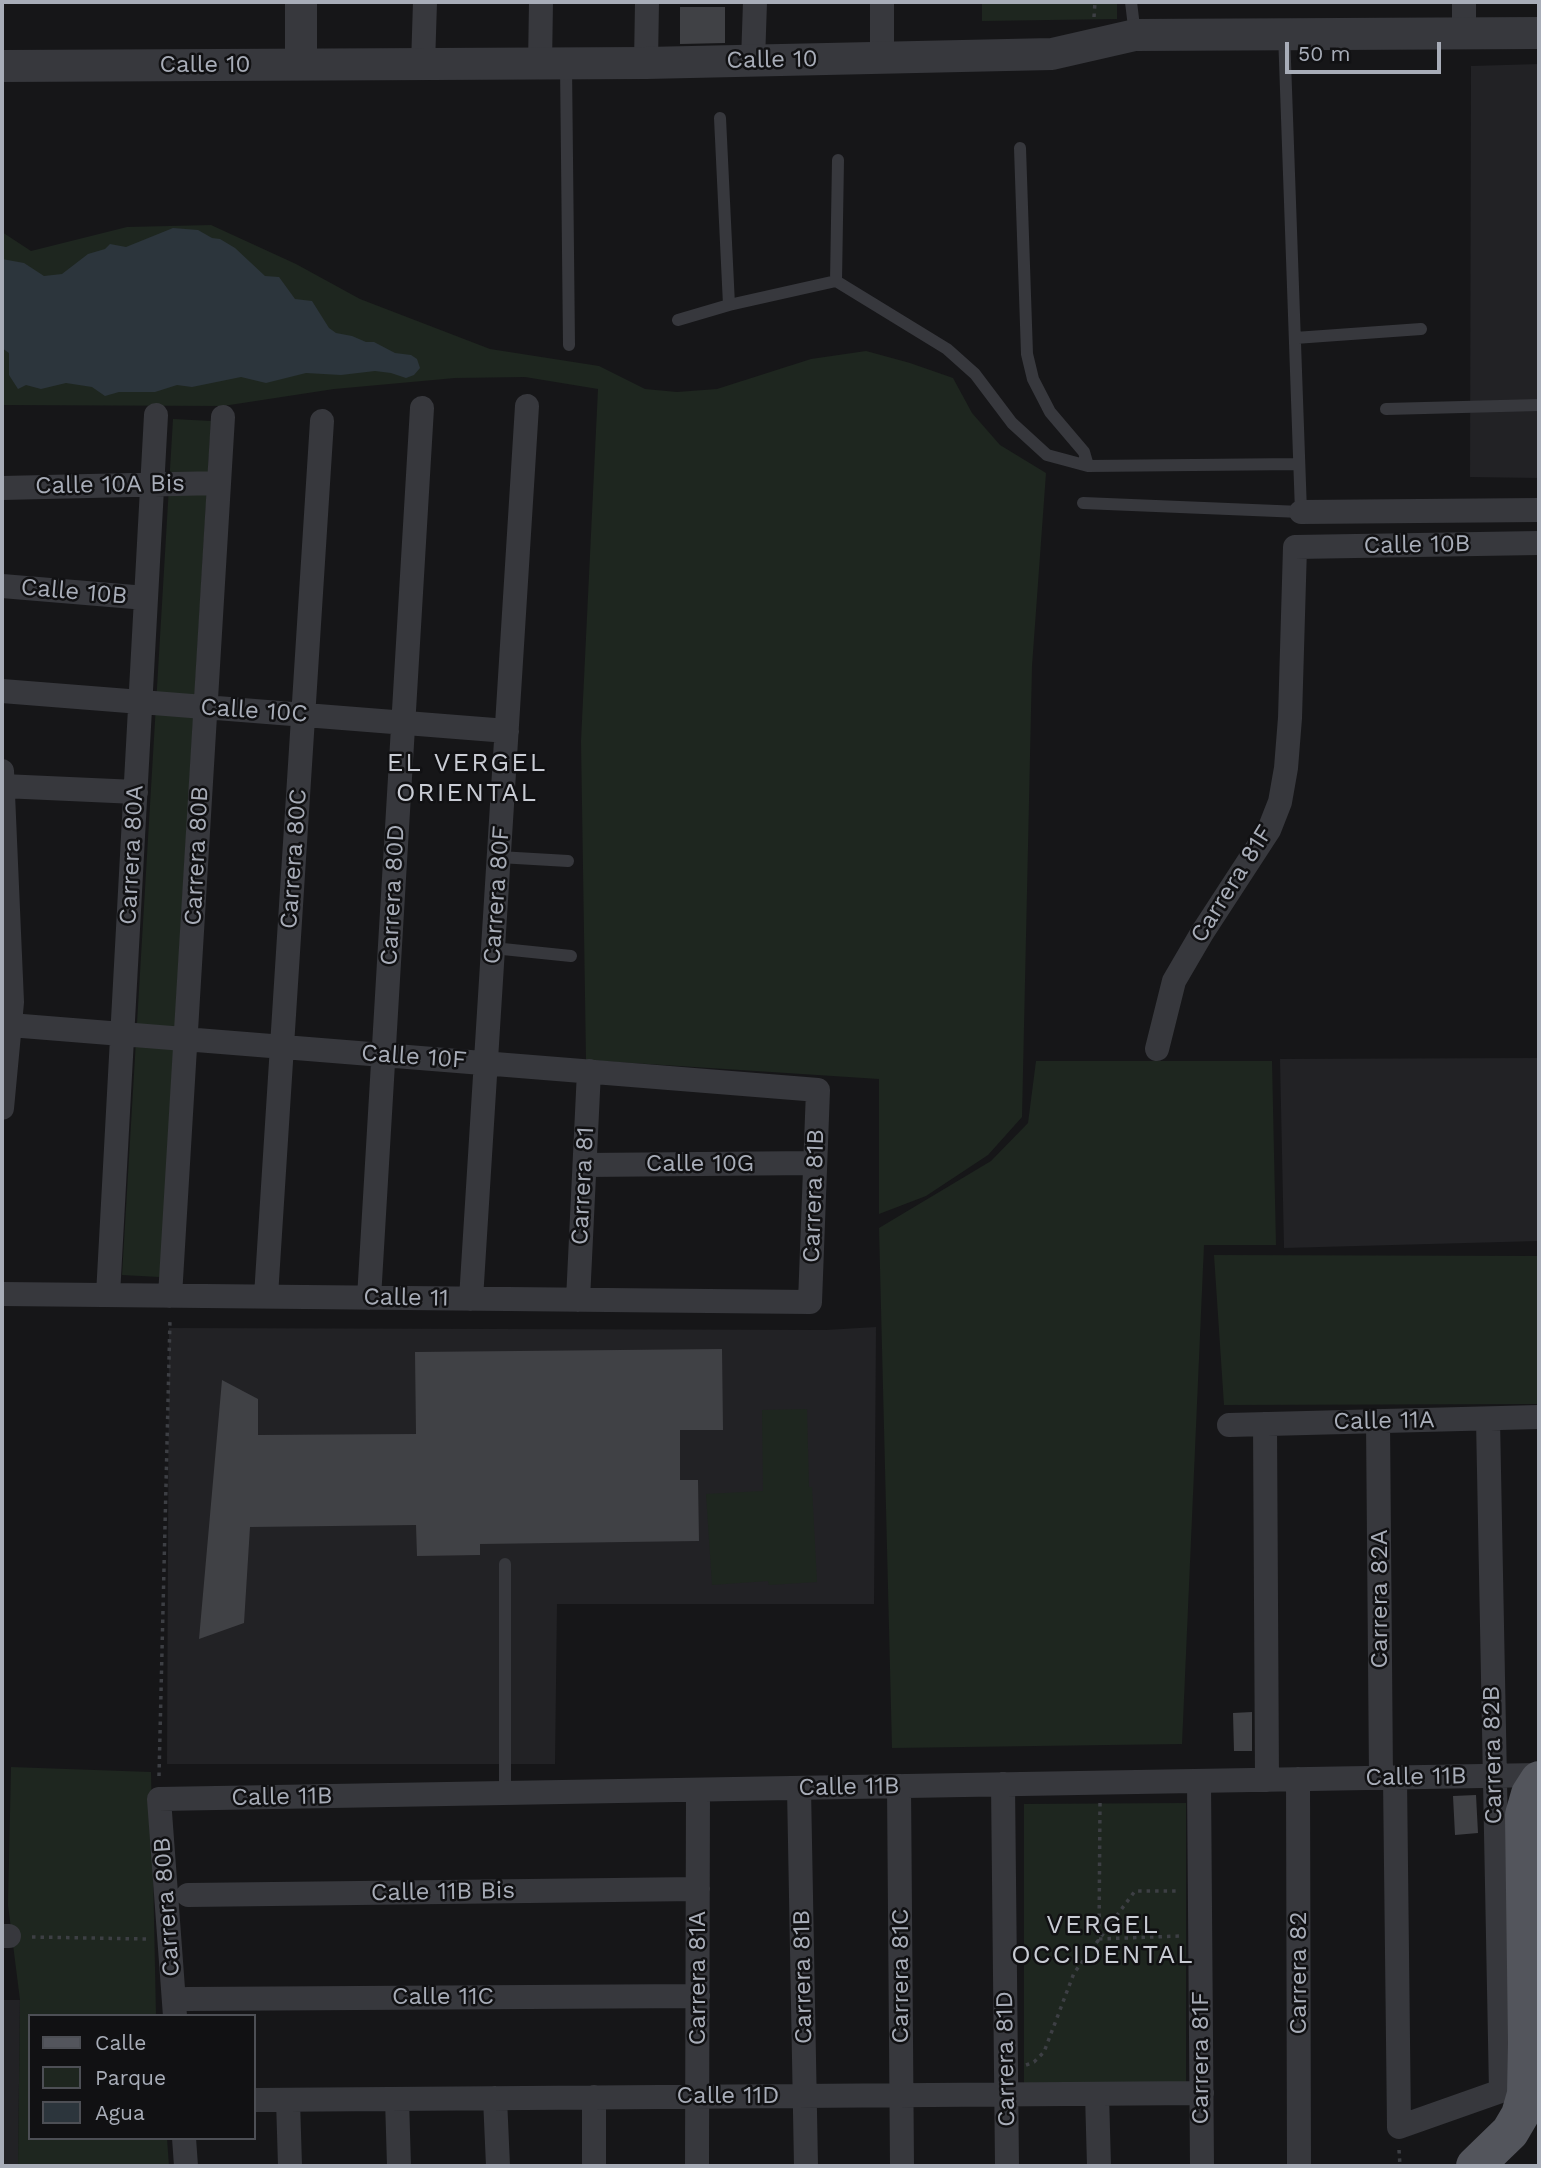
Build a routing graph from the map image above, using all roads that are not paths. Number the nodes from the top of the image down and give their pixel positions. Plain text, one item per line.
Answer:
1 (301, 2) edge
2 (425, 2) edge
3 (541, 2) edge
4 (647, 2) edge
5 (755, 2) edge
6 (882, 2) edge
7 (1131, 2) edge
8 (1464, 2) edge
9 (1284, 33) junction
10 (1464, 33) junction
11 (1539, 33) edge
12 (1135, 35) junction
13 (882, 58) junction
14 (753, 61) junction
15 (646, 63) junction
16 (300, 64) junction
17 (423, 65) junction
18 (553, 65) junction
19 (2, 66) edge
20 (720, 118) dead end
21 (1020, 148) dead end
22 (838, 160) dead end
23 (836, 281) junction
24 (729, 305) junction
25 (678, 320) dead end
26 (1421, 329) dead end
27 (1295, 338) junction
28 (569, 345) dead end
29 (1539, 405) edge
30 (527, 406) dead end
31 (422, 408) dead end
32 (1386, 409) dead end
33 (156, 415) dead end
34 (223, 416) dead end
35 (322, 421) dead end
36 (1299, 464) junction
37 (1087, 466) junction
38 (219, 483) junction
39 (152, 485) junction
40 (2, 488) edge
41 (1083, 503) dead end
42 (1539, 510) edge
43 (1301, 512) junction
44 (1539, 542) edge
45 (1295, 547) joint
46 (2, 586) edge
47 (146, 598) junction
48 (2, 691) edge
49 (140, 702) junction
50 (206, 708) junction
51 (303, 715) junction
52 (403, 723) junction
53 (507, 731) junction
54 (2, 771) edge
55 (3, 786) edge
56 (136, 792) junction
57 (2, 822) edge
58 (499, 857) junction
59 (568, 862) dead end
60 (493, 948) junction
61 (570, 956) dead end
62 (10, 1026) junction
63 (123, 1034) junction
64 (186, 1040) junction
65 (282, 1047) junction
66 (1157, 1049) dead end
67 (384, 1055) junction
68 (486, 1063) junction
69 (589, 1071) junction
70 (818, 1090) joint
71 (2, 1108) edge
72 (815, 1163) junction
73 (584, 1165) junction
74 (2, 1294) edge
75 (108, 1295) junction
76 (170, 1296) junction
77 (266, 1296) junction
78 (369, 1297) junction
79 (471, 1299) junction
80 (578, 1300) junction
81 (810, 1302) joint
82 (1539, 1417) edge
83 (1488, 1419) junction
84 (1378, 1421) junction
85 (1265, 1424) junction
86 (1229, 1425) dead end
87 (505, 1564) dead end
88 (1493, 1776) junction
89 (1539, 1777) edge
90 (1388, 1778) junction
91 (1298, 1779) junction
92 (1267, 1780) junction
93 (1199, 1781) junction
94 (1003, 1784) junction
95 (899, 1786) junction
96 (800, 1788) junction
97 (698, 1790) junction
98 (505, 1793) junction
99 (159, 1799) joint
100 (698, 1889) junction
101 (188, 1895) dead end
102 (698, 1996) junction
103 (181, 2007) edge
104 (1202, 2093) junction
105 (1006, 2094) junction
106 (1097, 2094) junction
107 (901, 2095) junction
108 (697, 2096) junction
109 (805, 2096) junction
110 (594, 2097) junction
111 (495, 2098) junction
112 (397, 2099) junction
113 (256, 2100) edge
114 (288, 2100) junction
115 (1399, 2127) joint
116 (184, 2140) edge
117 (186, 2166) edge
118 (290, 2166) edge
119 (399, 2166) edge
120 (498, 2166) edge
121 (594, 2166) edge
122 (697, 2166) edge
123 (806, 2166) edge
124 (902, 2166) edge
125 (1007, 2166) edge
126 (1099, 2166) edge
127 (1202, 2166) edge
128 (1299, 2166) edge
129 (1475, 2166) edge

1 - 16 street
2 - 17 street
3 - 18 street
4 - 15 street
5 - 14 street
6 - 13 street
7 - 12 lane
8 - 10 street
9 - 10 street, Calle 10
9 - 12 street, Calle 10
9 - 27 lane
10 - 11 street, Calle 10
12 - 13 street, Calle 10
13 - 14 street, Calle 10
14 - 15 street, Calle 10
15 - 18 street, Calle 10
16 - 17 street, Calle 10
16 - 19 street, Calle 10
17 - 18 street, Calle 10
18 - 28 lane
20 - 24 lane
21 - 37 lane
22 - 23 lane
23 - 24 lane
23 - 37 lane
24 - 25 lane
26 - 27 lane
27 - 36 lane
29 - 32 lane
30 - 53 street, Carrera 80F
31 - 52 street, Carrera 80D
33 - 39 street, Carrera 80A
34 - 38 street, Carrera 80B
35 - 51 street, Carrera 80C
36 - 37 lane
36 - 43 lane
38 - 39 street, Calle 10A Bis
38 - 50 street, Carrera 80B
39 - 40 street, Calle 10A Bis
39 - 47 street, Carrera 80A
41 - 43 lane
42 - 43 street, Calle 10B
44 - 45 street, Calle 10B
45 - 66 street, Carrera 81F
46 - 47 street, Calle 10B
47 - 49 street, Carrera 80A
48 - 49 street, Calle 10C
49 - 50 street, Calle 10C
49 - 56 street, Carrera 80A
50 - 51 street, Calle 10C
50 - 64 street, Carrera 80B
51 - 52 street, Calle 10C
51 - 65 street, Carrera 80C
52 - 53 street, Calle 10C
52 - 67 street, Carrera 80D
53 - 58 street, Carrera 80F
54 - 55 street
55 - 56 street
55 - 57 street
56 - 63 street, Carrera 80A
57 - 62 street
58 - 59 lane
58 - 60 street, Carrera 80F
60 - 61 lane
60 - 68 street, Carrera 80F
62 - 63 street, Calle 10F
62 - 71 street
63 - 64 street, Calle 10F
63 - 75 street, Carrera 80A
64 - 65 street, Calle 10F
64 - 76 street, Carrera 80B
65 - 67 street, Calle 10F
65 - 77 street, Carrera 80C
67 - 68 street, Calle 10F
67 - 78 street, Carrera 80D
68 - 69 street, Calle 10F
68 - 79 street, Carrera 80F
69 - 70 street, Calle 10F
69 - 73 street, Carrera 81
70 - 72 street, Carrera 81B
72 - 73 street, Calle 10G
72 - 81 street, Carrera 81B
73 - 80 street, Carrera 81
74 - 75 street, Calle 11
75 - 76 street, Calle 11
76 - 77 street, Calle 11
77 - 78 street, Calle 11
78 - 79 street, Calle 11
79 - 80 street, Calle 11
80 - 81 street, Calle 11
82 - 83 street, Calle 11A
83 - 84 street, Calle 11A
83 - 88 street, Carrera 82B
84 - 85 street, Calle 11A
84 - 90 street, Carrera 82A
85 - 86 street, Calle 11A
85 - 92 street
87 - 98 lane
88 - 89 street, Calle 11B
88 - 90 street, Calle 11B
88 - 115 street, Carrera 82B
89 - 129 main road
90 - 91 street, Calle 11B
90 - 115 street, Carrera 82A
91 - 92 street, Calle 11B
91 - 128 street, Carrera 82
92 - 93 street, Calle 11B
93 - 94 street, Calle 11B
93 - 104 street, Carrera 81F
94 - 95 street, Calle 11B
94 - 105 street, Carrera 81D
95 - 96 street, Calle 11B
95 - 107 street, Carrera 81C
96 - 97 street, Calle 11B
96 - 109 street, Carrera 81B
97 - 98 street, Calle 11B
97 - 100 street, Carrera 81A
98 - 99 street, Calle 11B
99 - 103 street, Carrera 80B
100 - 101 street, Calle 11B Bis
100 - 102 street, Carrera 81A
102 - 103 street, Calle 11C
102 - 108 street, Carrera 81A
104 - 106 street, Calle 11D
104 - 127 street, Carrera 81F
105 - 106 street, Calle 11D
105 - 107 street, Calle 11D
105 - 125 street, Carrera 81D
106 - 126 street
107 - 109 street, Calle 11D
107 - 124 street, Carrera 81C
108 - 109 street, Calle 11D
108 - 110 street, Calle 11D
108 - 122 street, Carrera 81A
109 - 123 street, Carrera 81B
110 - 111 street, Calle 11D
110 - 121 street
111 - 112 street, Calle 11D
111 - 120 street
112 - 114 street, Calle 11D
112 - 119 street
113 - 114 street, Calle 11D
114 - 118 street
116 - 117 street

